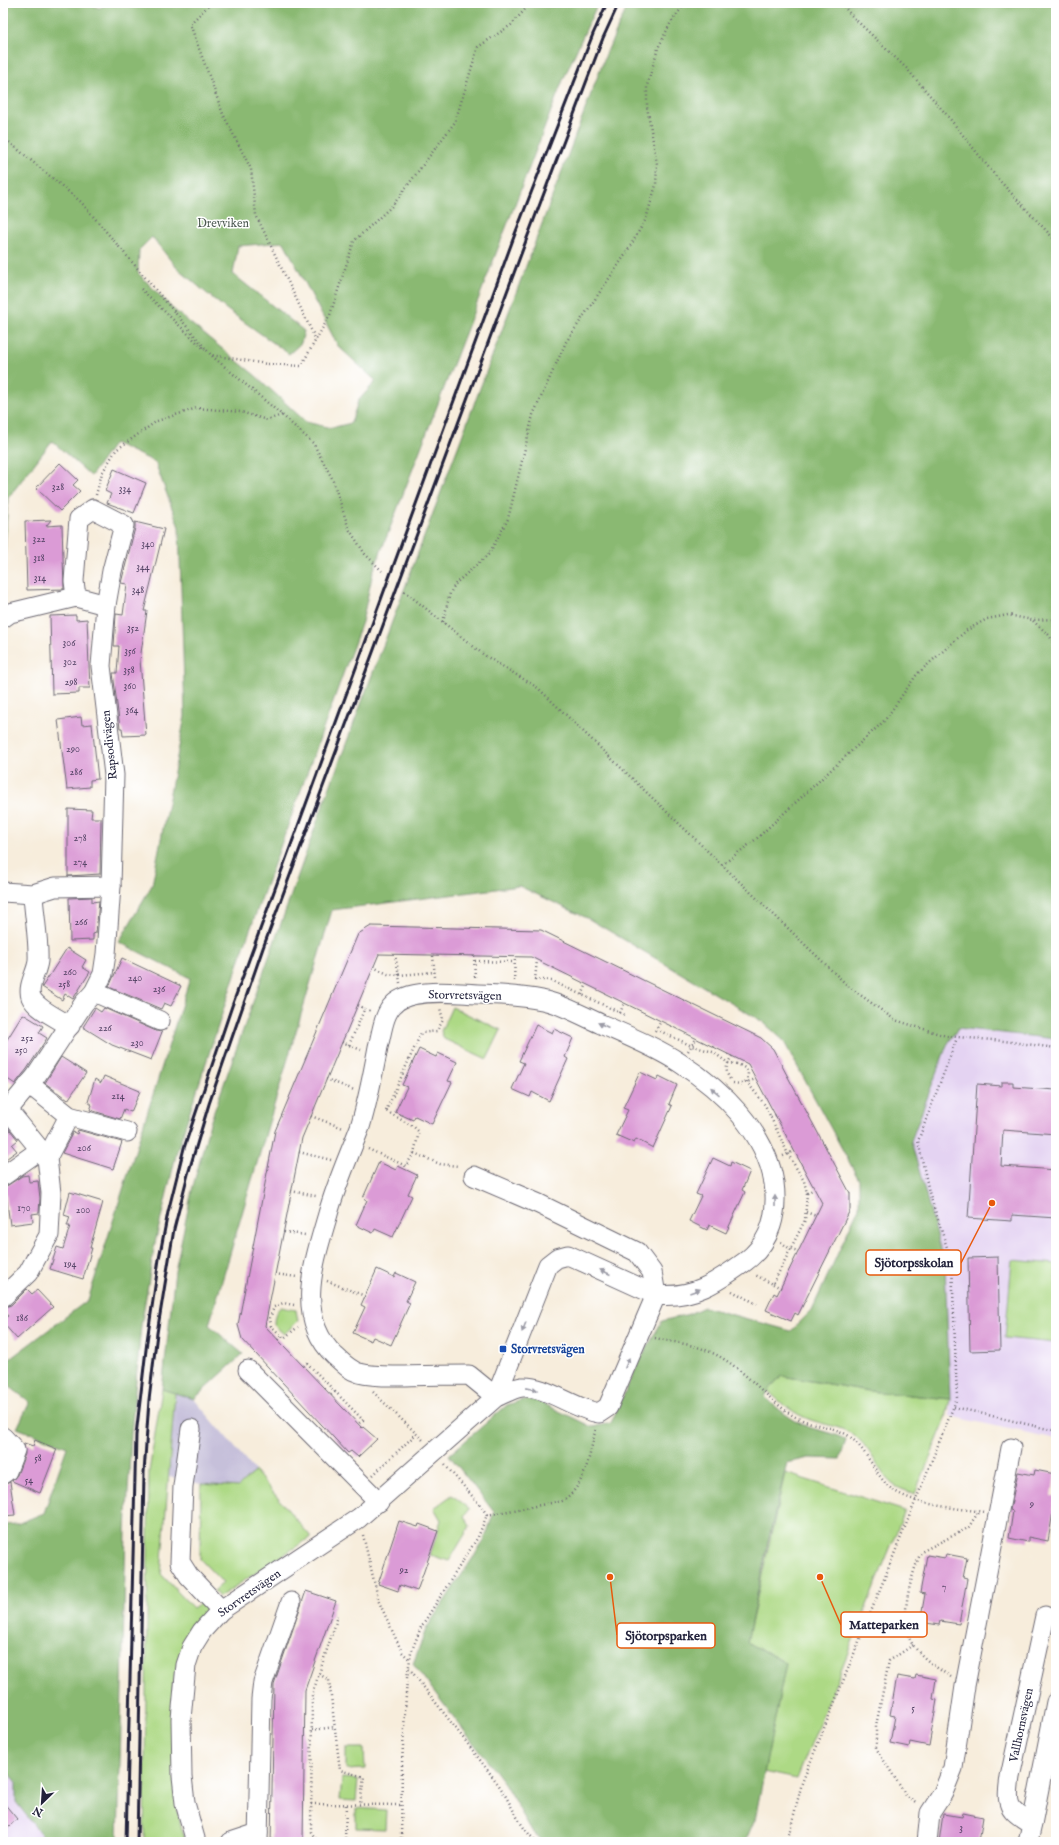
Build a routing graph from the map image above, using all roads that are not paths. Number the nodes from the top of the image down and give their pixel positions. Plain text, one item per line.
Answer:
1 (76, 597) junction
2 (106, 605) junction
3 (3, 618) edge
4 (111, 886) junction
5 (3, 892) edge
6 (33, 894) junction
7 (94, 992) junction
8 (160, 1021) dead end
9 (70, 1026) junction
10 (30, 1084) junction
11 (6, 1108) edge
12 (69, 1116) junction
13 (127, 1132) dead end
14 (44, 1154) junction
15 (3, 1176) edge
16 (474, 1176) dead end
17 (656, 1295) junction
18 (3, 1297) edge
19 (248, 1370) dead end
20 (496, 1397) junction
21 (191, 1429) dead end
22 (3, 1437) edge
23 (1011, 1448) dead end
24 (3, 1474) edge
25 (379, 1502) junction
26 (291, 1602) dead end
27 (221, 1610) junction
28 (1045, 1616) dead end
29 (1056, 1702) edge
30 (1030, 1833) edge
31 (258, 1838) edge
32 (196, 1842) edge
33 (231, 1842) edge
34 (927, 1842) edge

1 - 2 street
1 - 2 street, Rapsodivägen
1 - 3 street
2 - 4 street, Rapsodivägen
4 - 6 street
4 - 7 street, Rapsodivägen
5 - 6 street
6 - 9 street
7 - 8 street
7 - 9 street, Rapsodivägen
9 - 10 street, Rapsodivägen
10 - 11 street, Rapsodivägen
10 - 12 street
11 - 14 street, Rapsodivägen
12 - 13 street
12 - 14 street
14 - 15 street
14 - 18 street
16 - 17 street
20 -> 17 street, Storvretsvägen
17 -> 20 street, Storvretsvägen
17 -> 20 street, Storvretsvägen
19 - 25 street
20 - 25 street, Storvretsvägen
21 - 27 street
22 - 24 street
23 - 34 street
25 - 27 street, Storvretsvägen
26 - 31 street
27 - 32 street, Storvretsvägen
28 - 30 street, Vallhornsvägen
29 - 30 street, Vallhornsvägen
31 - 33 street

